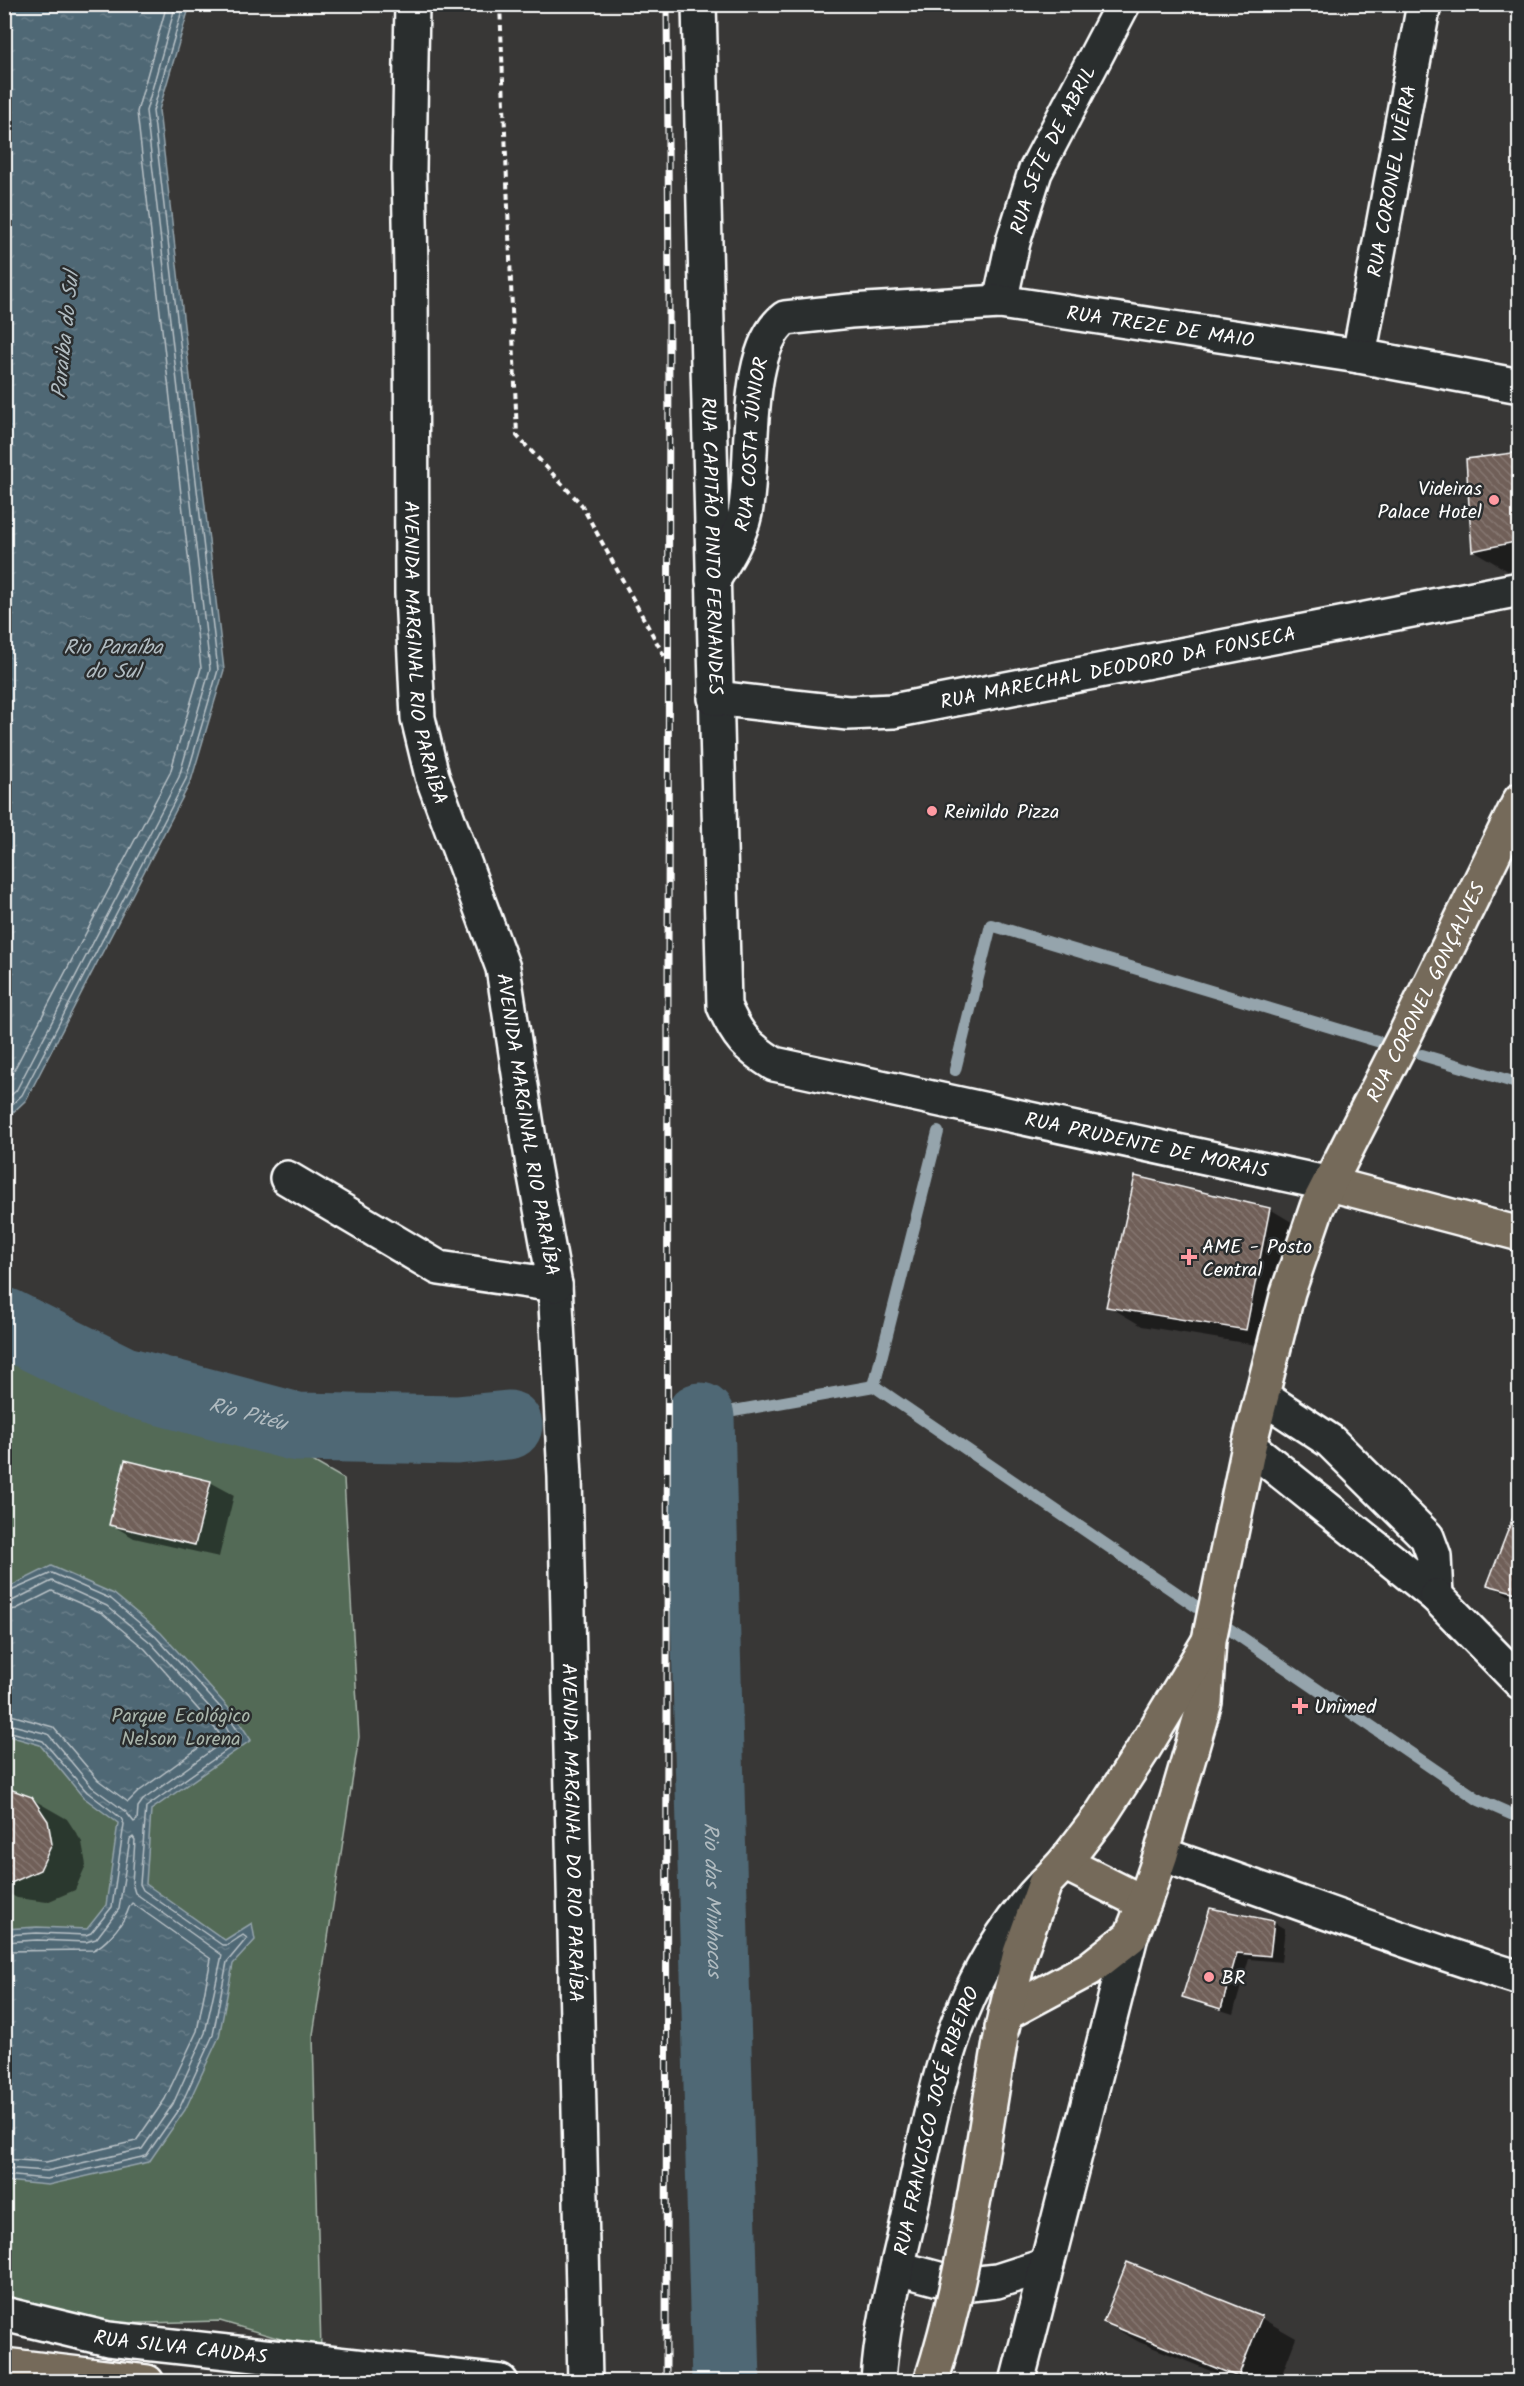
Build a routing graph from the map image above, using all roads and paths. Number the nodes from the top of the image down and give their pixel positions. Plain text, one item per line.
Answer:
1 (412, 4) edge
2 (500, 4) edge
3 (699, 4) edge
4 (1123, 4) edge
5 (1424, 4) edge
6 (1000, 302) junction
7 (798, 317) joint
8 (1359, 356) junction
9 (1520, 386) edge
10 (712, 581) junction
11 (1520, 589) edge
12 (668, 663) dead end
13 (715, 698) junction
14 (1520, 800) edge
15 (774, 1064) joint
16 (287, 1178) dead end
17 (1330, 1184) junction
18 (1520, 1234) edge
19 (555, 1285) junction
20 (1263, 1397) junction
21 (1249, 1446) junction
22 (1436, 1596) junction
23 (1209, 1640) junction
24 (1520, 1682) edge
25 (1161, 1854) junction
26 (1055, 1873) junction
27 (1144, 1903) junction
28 (1131, 1936) junction
29 (1520, 1978) edge
30 (1003, 2025) junction
31 (1047, 2265) junction
32 (898, 2268) junction
33 (4, 2314) edge
34 (6, 2366) edge
35 (147, 2382) edge
36 (501, 2382) edge
37 (585, 2382) edge
38 (878, 2382) edge
39 (932, 2382) edge
40 (1017, 2382) edge

1 - 19 street, AVENIDA MARGINAL RIO PARAÍBA
2 - 12 path
3 - 10 street, RUA CAPITÃO PINTO FERNANDES
4 - 6 street, RUA SETE DE ABRIL
5 - 8 street, RUA CORONEL VIÊIRA
6 - 7 street, RUA TREZE DE MAIO
6 - 8 street, RUA TREZE DE MAIO
7 - 10 street, RUA COSTA JÚNIOR
8 - 9 street, RUA TREZE DE MAIO
10 - 13 street, RUA CAPITÃO PINTO FERNANDES
11 - 13 street, RUA MARECHAL DEODORO DA FONSECA
13 - 15 street, RUA CAPITÃO PINTO FERNANDES
14 - 17 main road, RUA CORONEL GONÇALVES
15 - 17 street, RUA PRUDENTE DE MORAIS
16 - 19 street
17 - 18 main road, RUA PRUDENTE DE MORAIS
17 - 20 main road, RUA CORONEL GONÇALVES
19 - 37 street, AVENIDA MARGINAL DO RIO PARAÍBA
20 - 21 main road, RUA CORONEL GONÇALVES
20 - 22 street
21 - 22 street
21 - 23 main road, RUA CORONEL GONÇALVES
22 - 24 street
23 - 25 main road
23 - 26 main road
25 - 27 main road
25 - 29 street
26 - 27 main road
26 - 30 main road
26 - 32 street, RUA FRANCISCO JOSÉ RIBEIRO
27 - 28 main road
28 - 30 main road
28 - 31 street
30 - 39 main road, bridge
31 - 32 street
31 - 40 street
32 - 38 street, RUA FRANCISCO JOSÉ RIBEIRO
33 - 36 street, RUA SILVA CAUDAS
34 - 35 main road

